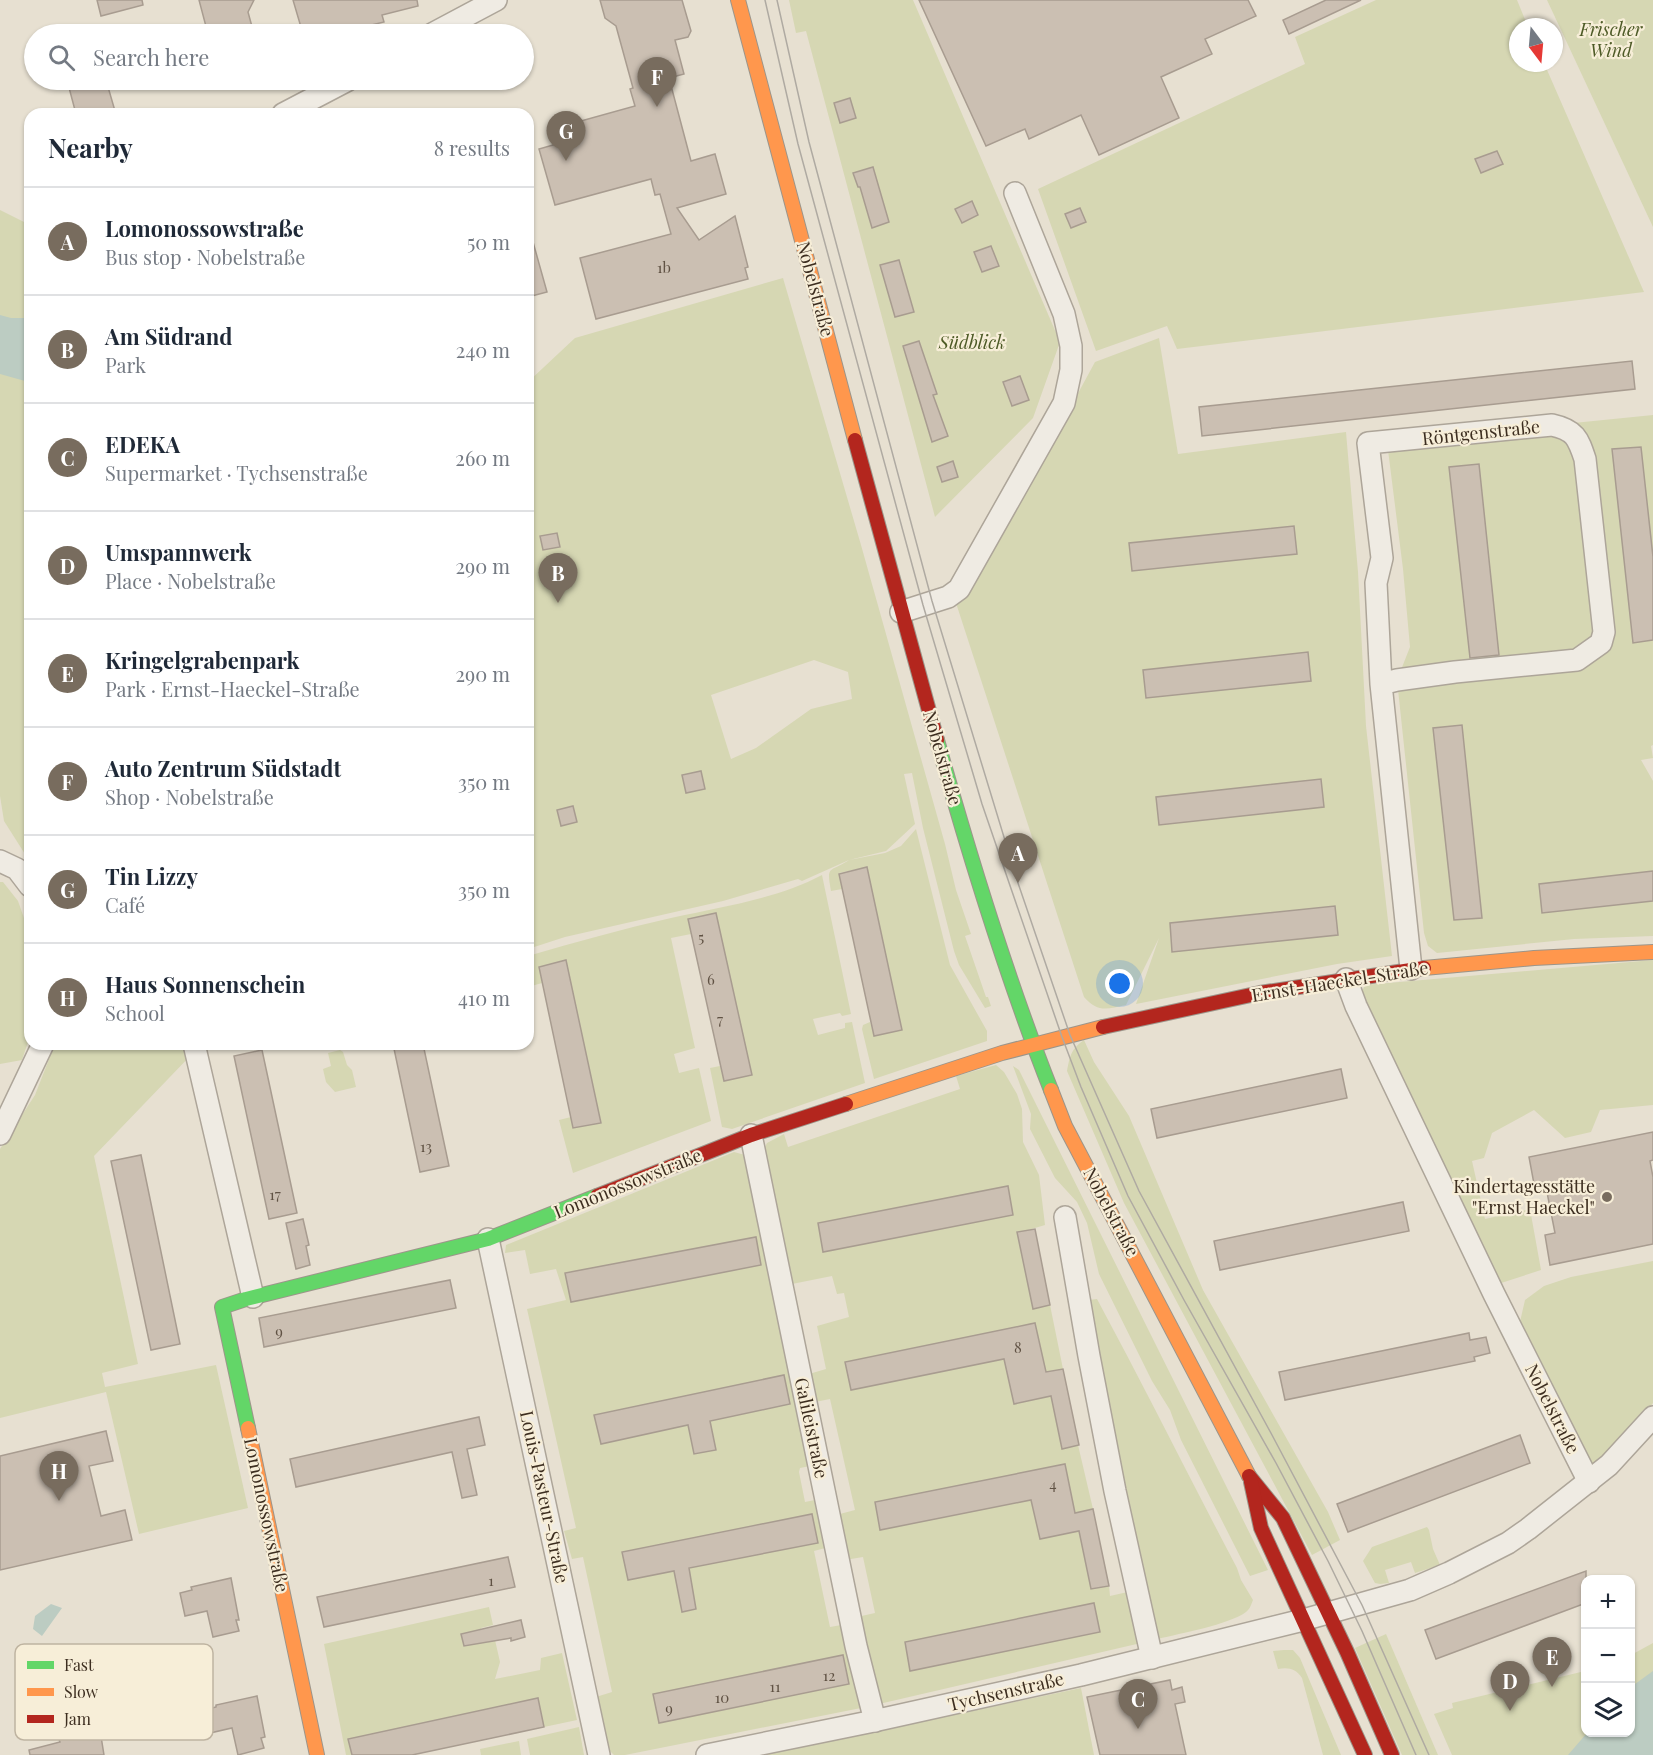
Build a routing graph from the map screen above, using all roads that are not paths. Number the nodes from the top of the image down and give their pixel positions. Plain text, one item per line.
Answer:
1 (496, 0) edge
2 (738, 0) edge
3 (451, 24) edge
4 (329, 90) edge
5 (294, 108) edge
6 (1015, 194) dead end
7 (901, 612) junction
8 (1381, 684) junction
9 (0, 861) edge
10 (24, 878) edge
11 (1653, 952) edge
12 (1411, 969) junction
13 (1346, 979) junction
14 (1033, 1045) junction
15 (40, 1050) edge
16 (196, 1050) edge
17 (0, 1134) edge
18 (751, 1135) junction
19 (1065, 1217) dead end
20 (488, 1239) junction
21 (253, 1297) junction
22 (1653, 1417) edge
23 (1250, 1477) junction
24 (1589, 1482) junction
25 (1328, 1613) junction
26 (1302, 1620) junction
27 (1152, 1658) junction
28 (874, 1721) junction
29 (317, 1755) edge
30 (599, 1755) edge
31 (707, 1755) edge
32 (1365, 1755) edge
33 (1392, 1755) edge

1 - 3 street
2 - 7 main road, Nobelstraße
4 - 5 street
6 - 7 street
7 - 14 main road, Nobelstraße
8 - 8 street, Röntgenstraße
8 - 12 street, Röntgenstraße
9 - 10 street
11 - 12 main road, Ernst-Haeckel-Straße
12 - 13 main road, Ernst-Haeckel-Straße
13 - 14 main road, Ernst-Haeckel-Straße
13 - 24 street, Nobelstraße
14 - 18 main road, Lomonossowstraße
14 - 23 main road, Nobelstraße
15 - 17 street
16 - 21 street
18 - 20 main road, Lomonossowstraße
18 - 28 street, Galileistraße
19 - 27 street
20 - 21 main road, Lomonossowstraße
20 - 30 street, Louis-Pasteur-Straße
21 - 29 main road, Lomonossowstraße
22 - 24 street
23 - 25 main road, Nobelstraße
23 - 26 main road, Nobelstraße
24 - 25 street
25 - 26 street, Tychsenstraße
25 - 33 main road, Nobelstraße
26 - 27 street, Tychsenstraße
26 - 32 main road, Nobelstraße
27 - 28 street, Tychsenstraße
28 - 31 street, Tychsenstraße

